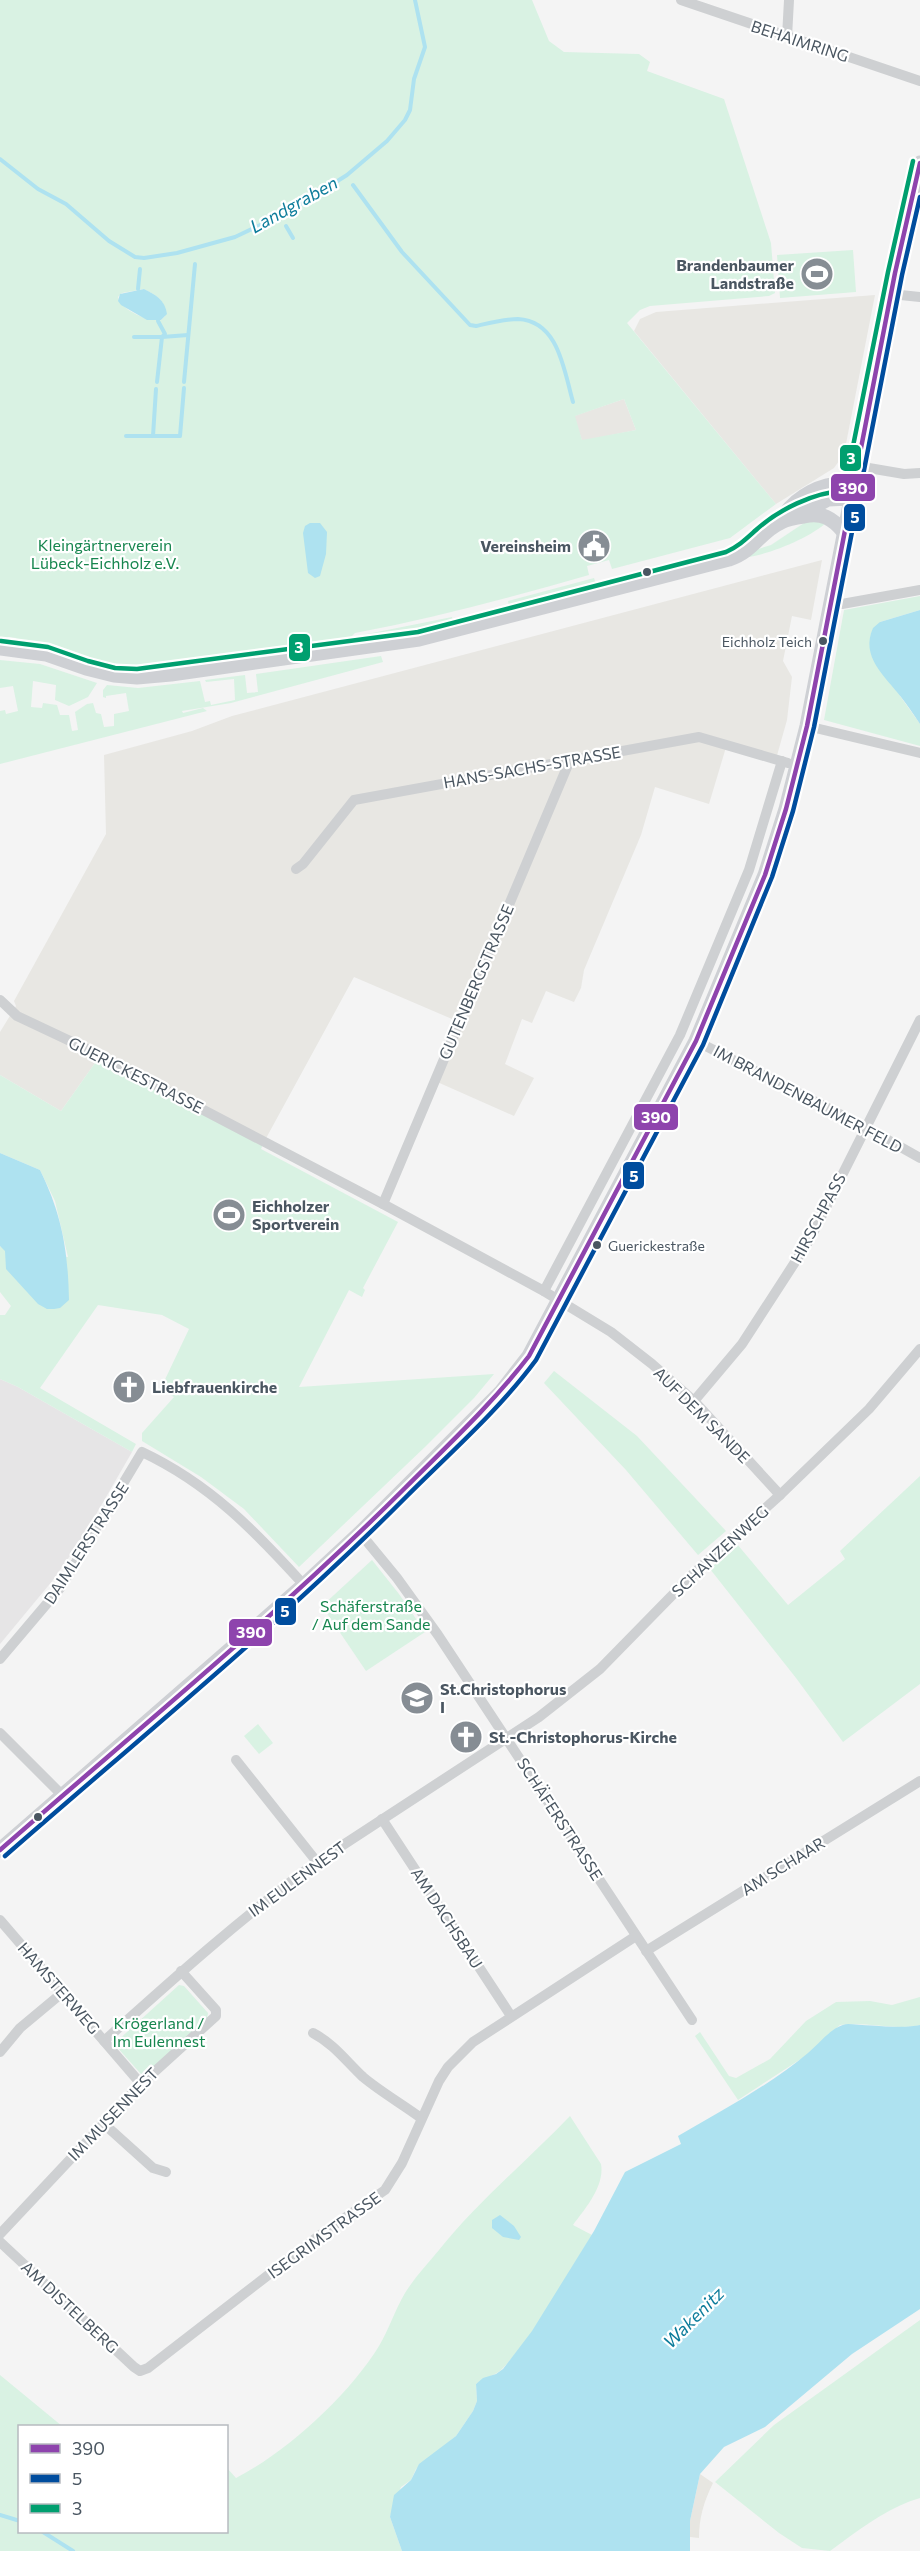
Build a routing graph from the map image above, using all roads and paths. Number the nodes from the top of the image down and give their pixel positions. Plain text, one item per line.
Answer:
1 (681, 0) edge
2 (789, 0) edge
3 (787, 37) junction
4 (920, 81) edge
5 (920, 163) edge
6 (891, 294) junction
7 (920, 297) edge
8 (857, 466) junction
9 (920, 473) edge
10 (852, 491) junction
11 (787, 520) junction
12 (844, 532) junction
13 (920, 590) edge
14 (830, 602) junction
15 (0, 648) edge
16 (807, 726) junction
17 (920, 753) edge
18 (570, 760) junction
19 (782, 761) junction
20 (797, 766) junction
21 (296, 869) dead end
22 (0, 1000) edge
23 (920, 1020) edge
24 (696, 1041) junction
25 (865, 1127) junction
26 (920, 1158) edge
27 (382, 1204) junction
28 (544, 1291) junction
29 (560, 1300) junction
30 (920, 1349) edge
31 (694, 1401) junction
32 (780, 1496) junction
33 (360, 1533) junction
34 (304, 1585) junction
35 (0, 1659) edge
36 (0, 1733) edge
37 (507, 1738) junction
38 (236, 1760) dead end
39 (920, 1781) edge
40 (63, 1796) junction
41 (382, 1819) junction
42 (0, 1850) edge
43 (317, 1862) junction
44 (0, 1920) edge
45 (636, 1935) junction
46 (646, 1951) junction
47 (182, 1971) junction
48 (62, 1993) junction
49 (511, 2016) junction
50 (692, 2020) dead end
51 (313, 2033) dead end
52 (104, 2041) junction
53 (0, 2052) edge
54 (141, 2084) junction
55 (421, 2118) junction
56 (103, 2123) junction
57 (165, 2172) dead end
58 (0, 2234) edge
59 (0, 2242) edge
60 (140, 2371) joint

1 - 3 street, BEHAIMRING
2 - 3 street
3 - 4 street, BEHAIMRING
5 - 6 main road
6 - 7 street
6 - 8 main road
8 - 9 street
8 - 10 main road
10 - 11 main road
10 - 12 main road
11 - 12 main road
11 - 15 main road
12 - 14 main road
13 - 14 street
14 - 16 main road
16 - 17 street
16 - 20 main road
18 - 19 street, HANS-SACHS-STRASSE
18 - 21 street, HANS-SACHS-STRASSE
18 - 27 street, GUTENBERGSTRASSE
19 - 20 street, HANS-SACHS-STRASSE
19 - 28 street
20 - 24 main road
22 - 27 street, GUERICKESTRASSE
23 - 25 street, HIRSCHPASS
24 - 25 street, IM BRANDENBAUMER FELD
24 - 29 main road
25 - 26 street, IM BRANDENBAUMER FELD
25 - 31 street, HIRSCHPASS
27 - 28 street, GUERICKESTRASSE
28 - 29 street, GUERICKESTRASSE
29 - 31 street, AUF DEM SANDE
29 - 33 main road
30 - 32 street, SCHANZENWEG
31 - 32 street, AUF DEM SANDE
32 - 37 street, SCHANZENWEG
33 - 34 main road
33 - 37 street, SCHÄFERSTRASSE
34 - 35 street, DAIMLERSTRASSE
34 - 40 main road
36 - 40 street
37 - 41 street, IM EULENNEST
37 - 45 street, SCHÄFERSTRASSE
38 - 43 street
39 - 46 street, AM SCHAAR
40 - 42 main road
41 - 43 street, IM EULENNEST
41 - 49 street, AM DACHSBAU
43 - 47 street, IM EULENNEST
44 - 48 street, HAMSTERWEG
45 - 46 street, SCHÄFERSTRASSE
45 - 49 street, ISEGRIMSTRASSE
46 - 50 street, SCHÄFERSTRASSE
47 - 52 street, IM EULENNEST
47 - 54 street, IM MUSENNEST
48 - 52 street, HAMSTERWEG
48 - 53 street
49 - 55 street, ISEGRIMSTRASSE
51 - 55 street
52 - 54 street, HAMSTERWEG
54 - 56 street, IM MUSENNEST
55 - 60 street, ISEGRIMSTRASSE
56 - 57 street
56 - 58 street, IM MUSENNEST
59 - 60 street, AM DISTELBERG

